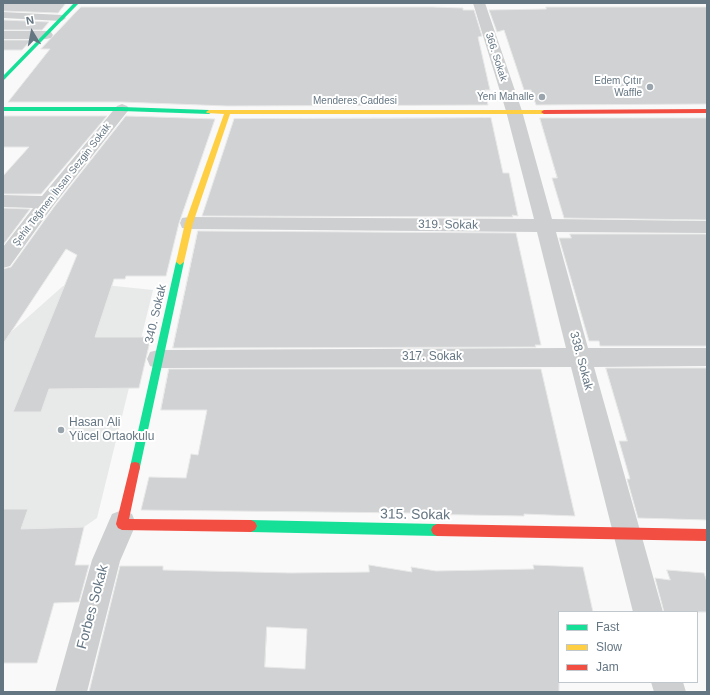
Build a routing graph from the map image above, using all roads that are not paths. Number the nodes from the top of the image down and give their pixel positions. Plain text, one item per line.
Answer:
1 (77, 3) edge
2 (479, 3) edge
3 (3, 16) edge
4 (62, 18) junction
5 (3, 35) edge
6 (46, 35) junction
7 (3, 79) edge
8 (3, 108) edge
9 (122, 109) junction
10 (514, 111) junction
11 (707, 111) edge
12 (227, 113) junction
13 (3, 201) edge
14 (47, 202) junction
15 (188, 223) junction
16 (545, 226) junction
17 (707, 227) edge
18 (3, 261) edge
19 (580, 356) junction
20 (707, 356) edge
21 (158, 359) junction
22 (122, 524) junction
23 (626, 533) junction
24 (707, 535) edge
25 (648, 611) edge
26 (71, 692) edge

1 - 4 main road
2 - 10 street, 366. Sokak
3 - 4 lane
4 - 6 main road
5 - 6 street
6 - 7 main road
8 - 9 main road, Menderes Caddesi
9 - 12 main road, Menderes Caddesi
9 - 14 street, Şehit Teğmen İhsan Sezgin Sokak
10 - 11 main road, Menderes Caddesi
10 - 12 main road, Menderes Caddesi
10 - 16 street, 338. Sokak
12 - 15 main road, 340. Sokak
13 - 14 street
14 - 18 street, Şehit Teğmen İhsan Sezgin Sokak
15 - 16 street, 319. Sokak
15 - 21 main road, 340. Sokak
16 - 17 street, 319. Sokak
16 - 19 street, 338. Sokak
19 - 20 street, 317. Sokak
19 - 21 street, 317. Sokak
19 - 23 street, 338. Sokak
21 - 22 main road, 340. Sokak
22 - 23 main road, 315. Sokak
22 - 26 street, Forbes Sokak
23 - 24 main road, 315. Sokak
23 - 25 street, 338. Sokak

